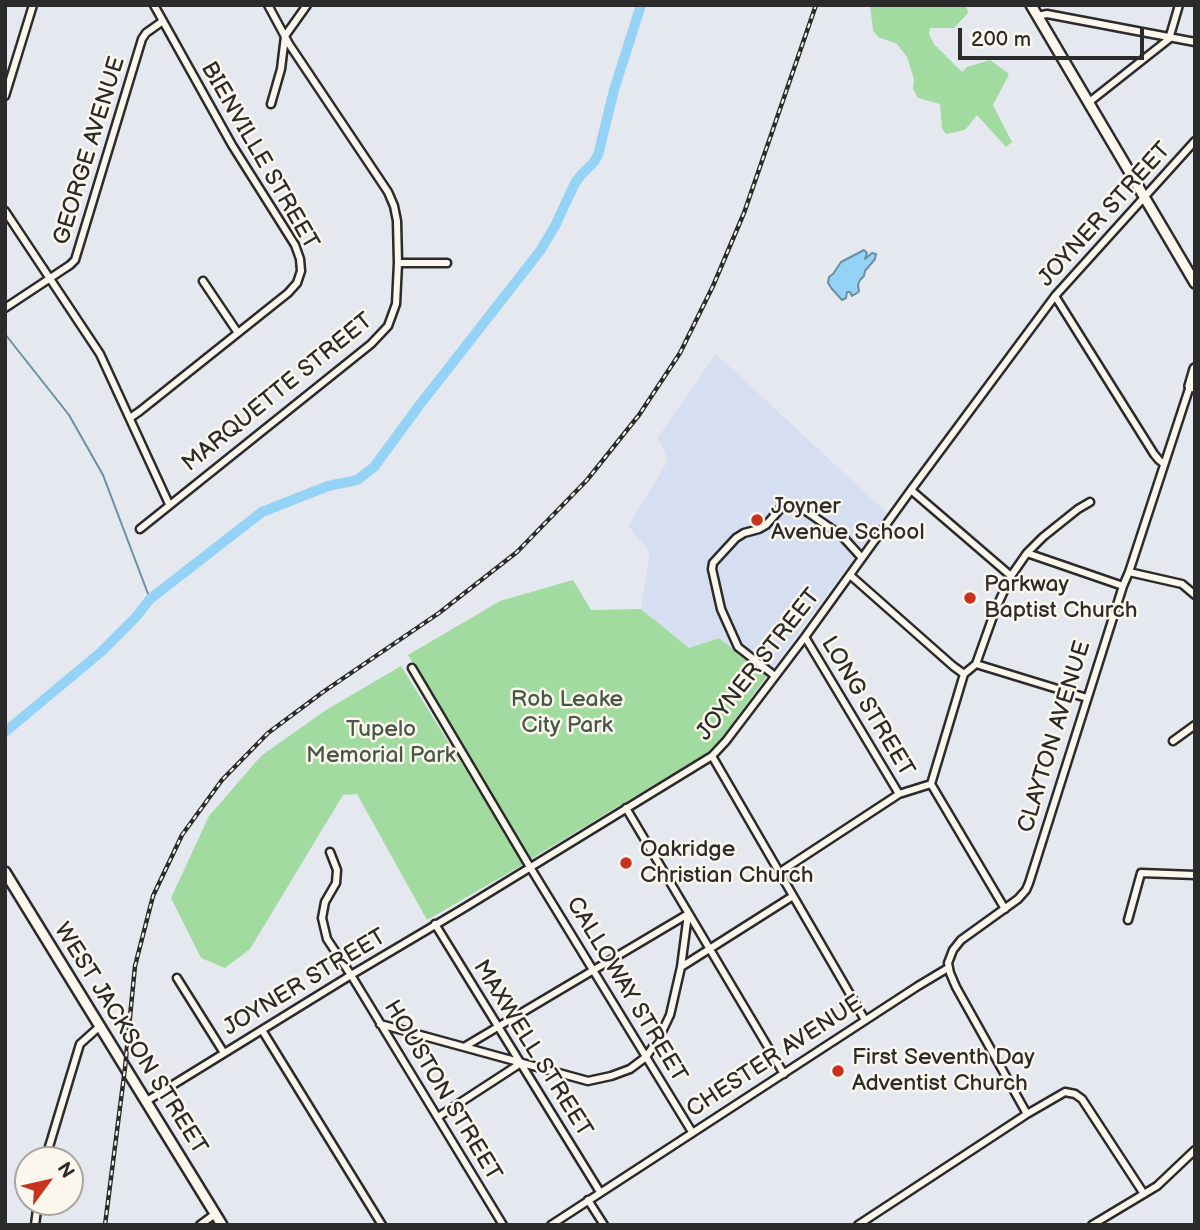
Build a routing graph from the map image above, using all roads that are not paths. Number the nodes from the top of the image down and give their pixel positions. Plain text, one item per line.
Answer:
1 (33, 5) edge
2 (154, 5) edge
3 (268, 5) edge
4 (307, 5) edge
5 (1031, 5) edge
6 (1179, 5) edge
7 (1037, 16) junction
8 (163, 21) junction
9 (285, 36) junction
10 (1170, 37) junction
11 (1195, 42) edge
12 (5, 96) edge
13 (1088, 103) junction
14 (271, 104) dead end
15 (1195, 141) edge
16 (1144, 198) junction
17 (5, 211) edge
18 (398, 263) junction
19 (447, 263) dead end
20 (50, 278) junction
21 (202, 281) dead end
22 (1195, 283) edge
23 (1055, 296) junction
24 (5, 308) edge
25 (238, 333) junction
26 (1195, 369) edge
27 (1192, 386) edge
28 (130, 418) junction
29 (1164, 464) junction
30 (911, 490) junction
31 (1090, 502) dead end
32 (169, 504) junction
33 (140, 529) dead end
34 (1027, 553) junction
35 (862, 558) junction
36 (1129, 572) junction
37 (850, 575) junction
38 (1011, 576) junction
39 (1123, 586) junction
40 (1195, 595) edge
41 (805, 637) junction
42 (976, 664) junction
43 (412, 668) dead end
44 (964, 674) junction
45 (775, 676) junction
46 (1087, 698) junction
47 (1195, 725) edge
48 (1173, 741) dead end
49 (712, 756) junction
50 (931, 785) junction
51 (899, 794) junction
52 (626, 808) junction
53 (330, 852) dead end
54 (530, 867) junction
55 (5, 872) edge
56 (780, 872) junction
57 (1195, 874) edge
58 (793, 896) junction
59 (1005, 909) junction
60 (688, 914) junction
61 (1128, 920) dead end
62 (435, 924) junction
63 (710, 948) junction
64 (681, 967) junction
65 (948, 968) junction
66 (593, 971) junction
67 (351, 975) junction
68 (177, 978) dead end
69 (865, 1020) junction
70 (380, 1024) junction
71 (99, 1027) junction
72 (498, 1027) junction
73 (262, 1030) junction
74 (464, 1047) junction
75 (224, 1053) junction
76 (646, 1057) junction
77 (521, 1063) junction
78 (784, 1074) junction
79 (145, 1102) junction
80 (1027, 1114) junction
81 (438, 1117) junction
82 (692, 1132) junction
83 (49, 1146) edge
84 (1195, 1150) edge
85 (600, 1192) junction
86 (1144, 1194) junction
87 (588, 1200) junction
88 (215, 1214) junction
89 (862, 1224) edge
90 (200, 1225) edge
91 (222, 1225) edge
92 (382, 1225) edge
93 (503, 1225) edge
94 (551, 1225) edge
95 (604, 1225) edge
96 (1092, 1225) edge

1 - 12 street
2 - 8 street, BIENVILLE STREET
3 - 9 street, MARQUETTE STREET
4 - 9 street
5 - 7 street
6 - 10 street
7 - 10 street
7 - 13 street
8 - 20 street, GEORGE AVENUE
8 - 25 street, BIENVILLE STREET
9 - 14 street
9 - 18 street, MARQUETTE STREET
10 - 11 street
10 - 13 street
13 - 16 street
15 - 16 street, JOYNER STREET
16 - 22 street
16 - 23 street, JOYNER STREET
17 - 20 street
18 - 19 street
18 - 32 street, MARQUETTE STREET
20 - 24 street, GEORGE AVENUE
20 - 28 street
21 - 25 street
23 - 29 street
23 - 30 street, JOYNER STREET
25 - 28 street, BIENVILLE STREET
26 - 27 street, CLAYTON AVENUE
27 - 29 street, CLAYTON AVENUE
28 - 32 street
29 - 36 street, CLAYTON AVENUE
30 - 35 street, JOYNER STREET
30 - 38 street
31 - 34 street
32 - 33 street, MARQUETTE STREET
34 - 38 street
34 - 39 street
35 - 37 street, JOYNER STREET
35 - 45 street
36 - 39 street, CLAYTON AVENUE
36 - 40 street
37 - 41 street, JOYNER STREET
37 - 44 street
38 - 42 street
39 - 46 street, CLAYTON AVENUE
41 - 45 street, JOYNER STREET
41 - 51 street, LONG STREET
42 - 44 street
42 - 46 street
43 - 54 street, CALLOWAY STREET
44 - 50 street
45 - 49 street, JOYNER STREET
46 - 59 street, CLAYTON AVENUE
47 - 48 street
49 - 52 street, JOYNER STREET
49 - 56 street
50 - 51 street
50 - 59 street
51 - 56 street
52 - 54 street, JOYNER STREET
52 - 60 street
53 - 67 street, HOUSTON STREET
54 - 62 street, JOYNER STREET
54 - 66 street, CALLOWAY STREET
55 - 71 street, WEST JACKSON STREET
56 - 58 street
57 - 61 street
58 - 63 street
58 - 69 street
59 - 65 street
60 - 63 street
60 - 64 street
60 - 66 street
62 - 67 street, JOYNER STREET
62 - 72 street, MAXWELL STREET
63 - 64 street
63 - 78 street
64 - 76 street
65 - 69 street, CHESTER AVENUE
65 - 80 street
66 - 72 street
66 - 76 street, CALLOWAY STREET
67 - 70 street, HOUSTON STREET
67 - 73 street, JOYNER STREET
68 - 75 street
69 - 78 street, CHESTER AVENUE
70 - 74 street
70 - 81 street, HOUSTON STREET
71 - 79 street, WEST JACKSON STREET
71 - 83 street
72 - 74 street
72 - 77 street, MAXWELL STREET
73 - 75 street, JOYNER STREET
73 - 92 street
74 - 77 street
75 - 79 street, JOYNER STREET
76 - 77 street
76 - 82 street, CALLOWAY STREET
77 - 81 street
77 - 85 street, MAXWELL STREET
78 - 82 street, CHESTER AVENUE
79 - 88 street, WEST JACKSON STREET
80 - 86 street
80 - 89 street
81 - 93 street, HOUSTON STREET
82 - 85 street, CHESTER AVENUE
84 - 86 street
85 - 87 street, CHESTER AVENUE
86 - 96 street
87 - 94 street, CHESTER AVENUE
87 - 95 street
88 - 90 street
88 - 91 street, WEST JACKSON STREET

